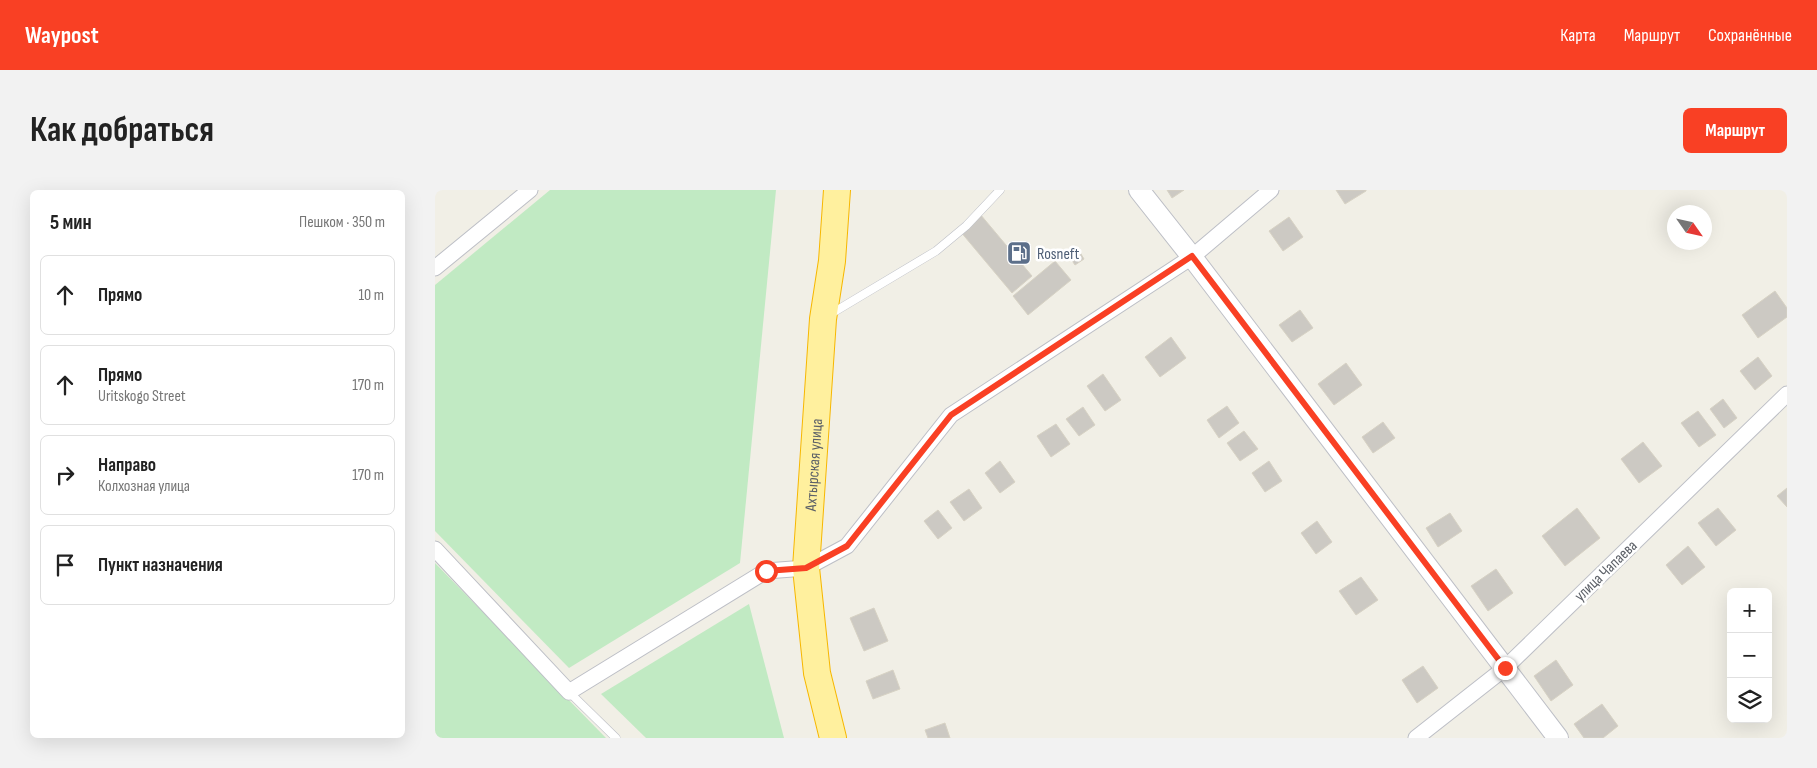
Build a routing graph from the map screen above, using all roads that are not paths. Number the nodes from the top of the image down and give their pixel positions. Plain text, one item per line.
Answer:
1 (530, 190) edge
2 (837, 190) edge
3 (1000, 190) edge
4 (1139, 190) edge
5 (1271, 190) edge
6 (1192, 256) junction
7 (435, 268) edge
8 (823, 319) junction
9 (1787, 394) edge
10 (435, 549) edge
11 (806, 568) junction
12 (1505, 668) junction
13 (569, 692) junction
14 (616, 738) edge
15 (833, 738) edge
16 (1416, 738) edge
17 (1558, 738) edge

1 - 7 street
2 - 8 highway, Ахтырская улица
3 - 8 lane
4 - 6 street
5 - 6 street
6 - 11 street
6 - 12 street
8 - 11 highway, Ахтырская улица
9 - 12 street, улица Чапаева
10 - 13 street
11 - 13 street
11 - 15 highway, Ахтырская улица
12 - 16 street, улица Чапаева
12 - 17 street
13 - 14 lane

